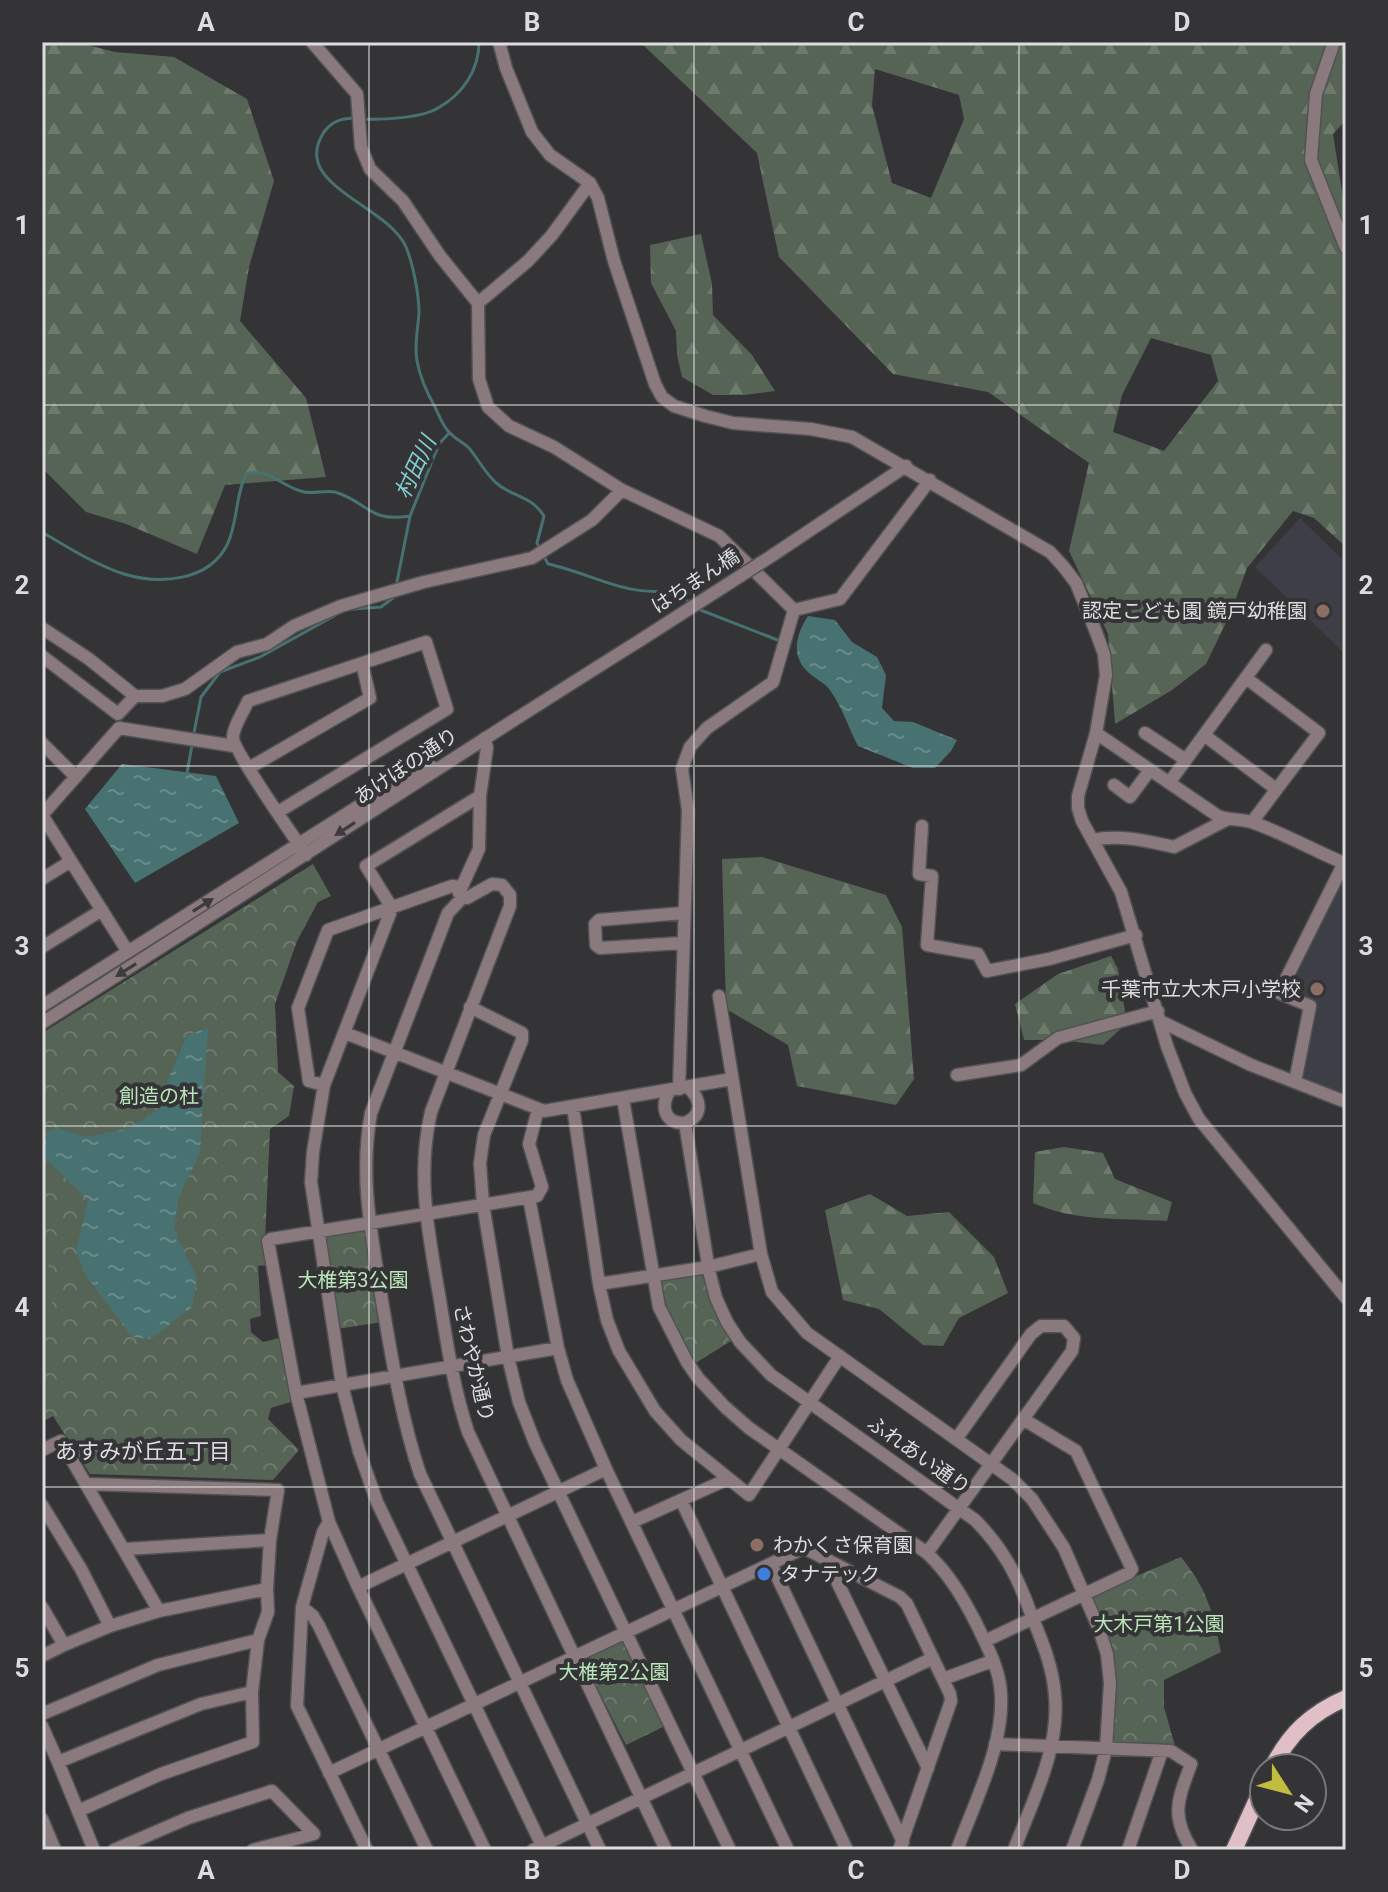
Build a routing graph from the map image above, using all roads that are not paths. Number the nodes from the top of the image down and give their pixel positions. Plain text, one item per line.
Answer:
1 (312, 42) edge
2 (499, 42) edge
3 (1334, 42) edge
4 (590, 183) junction
5 (1346, 248) edge
6 (478, 303) junction
7 (906, 466) junction
8 (930, 480) junction
9 (622, 490) junction
10 (794, 610) junction
11 (42, 628) edge
12 (1266, 650) dead end
13 (42, 656) edge
14 (362, 663) junction
15 (1246, 678) junction
16 (135, 696) junction
17 (1096, 733) junction
18 (1145, 733) dead end
19 (1204, 735) junction
20 (482, 739) junction
21 (42, 743) edge
22 (234, 746) junction
23 (1186, 760) junction
24 (249, 768) junction
25 (1150, 770) junction
26 (76, 777) junction
27 (1169, 783) junction
28 (1114, 785) dead end
29 (1276, 789) junction
30 (480, 796) junction
31 (278, 812) junction
32 (42, 815) edge
33 (1226, 820) junction
34 (1252, 822) junction
35 (922, 826) dead end
36 (1092, 840) junction
37 (303, 850) junction
38 (71, 861) junction
39 (1345, 864) edge
40 (42, 879) edge
41 (462, 892) junction
42 (392, 908) junction
43 (102, 910) junction
44 (683, 913) junction
45 (1136, 935) junction
46 (682, 943) junction
47 (42, 947) edge
48 (128, 952) junction
49 (719, 996) dead end
50 (42, 1006) edge
51 (470, 1007) junction
52 (1159, 1016) junction
53 (42, 1023) edge
54 (345, 1033) junction
55 (393, 1051) junction
56 (446, 1072) junction
57 (957, 1075) dead end
58 (732, 1079) junction
59 (1295, 1082) junction
60 (324, 1085) junction
61 (679, 1089) junction
62 (499, 1093) junction
63 (623, 1099) junction
64 (1346, 1102) edge
65 (573, 1107) junction
66 (538, 1109) junction
67 (685, 1123) junction
68 (529, 1198) junction
69 (483, 1204) junction
70 (425, 1213) junction
71 (370, 1223) junction
72 (318, 1231) junction
73 (761, 1254) junction
74 (708, 1267) junction
75 (652, 1274) junction
76 (599, 1284) junction
77 (1346, 1298) edge
78 (558, 1348) junction
79 (840, 1356) junction
80 (508, 1357) junction
81 (451, 1367) junction
82 (395, 1376) junction
83 (342, 1385) junction
84 (296, 1393) junction
85 (810, 1403) junction
86 (1023, 1419) junction
87 (957, 1438) junction
88 (779, 1449) junction
89 (42, 1450) edge
90 (992, 1463) junction
91 (606, 1469) junction
92 (728, 1479) junction
93 (87, 1484) junction
94 (559, 1491) junction
95 (681, 1500) junction
96 (42, 1505) edge
97 (960, 1508) junction
98 (507, 1516) junction
99 (329, 1522) junction
100 (632, 1522) junction
101 (270, 1540) junction
102 (454, 1541) junction
103 (126, 1549) junction
104 (927, 1553) junction
105 (826, 1559) junction
106 (406, 1564) junction
107 (771, 1564) junction
108 (358, 1587) junction
109 (723, 1587) junction
110 (267, 1589) junction
111 (1085, 1595) junction
112 (42, 1607) edge
113 (302, 1607) junction
114 (674, 1610) junction
115 (159, 1611) junction
116 (1033, 1617) junction
117 (110, 1626) junction
118 (626, 1632) junction
119 (258, 1640) junction
120 (985, 1641) junction
121 (64, 1645) junction
122 (42, 1656) edge
123 (574, 1657) junction
124 (933, 1658) junction
125 (992, 1661) junction
126 (943, 1679) junction
127 (886, 1681) junction
128 (522, 1682) junction
129 (252, 1692) junction
130 (1346, 1698) edge
131 (838, 1704) junction
132 (473, 1705) junction
133 (42, 1714) edge
134 (42, 1726) edge
135 (426, 1727) junction
136 (789, 1727) junction
137 (995, 1744) junction
138 (1050, 1746) junction
139 (378, 1749) junction
140 (1106, 1749) junction
141 (741, 1751) junction
142 (1162, 1751) junction
143 (1281, 1752) edge
144 (58, 1762) junction
145 (928, 1768) junction
146 (329, 1773) junction
147 (693, 1773) junction
148 (641, 1798) junction
149 (78, 1811) junction
150 (42, 1819) edge
151 (1248, 1819) edge
152 (587, 1824) junction
153 (901, 1846) edge
154 (540, 1849) edge
155 (55, 1850) edge
156 (94, 1850) edge
157 (114, 1850) edge
158 (253, 1850) edge
159 (367, 1850) edge
160 (427, 1850) edge
161 (485, 1850) edge
162 (600, 1850) edge
163 (666, 1850) edge
164 (730, 1850) edge
165 (788, 1850) edge
166 (847, 1850) edge
167 (957, 1850) edge
168 (1014, 1850) edge
169 (1072, 1850) edge
170 (1128, 1850) edge
171 (1192, 1850) edge
172 (1234, 1850) edge

1 - 6 street
2 - 4 street
3 - 5 street
4 - 6 street
4 - 7 street
6 - 9 street
7 - 8 street
7 - 20 street, はちまん橋, bridge
8 - 10 street
8 - 17 street
9 - 10 street
9 - 16 street
10 - 44 street
11 - 16 street
12 - 15 street
13 - 16 street
14 - 22 street
14 - 24 street
14 - 31 street
15 - 19 street
15 - 29 street
17 - 25 street
17 - 36 street
18 - 23 street
19 - 23 street
19 - 29 street
20 - 30 street
20 - 37 street, あけぼの通り
21 - 26 street
22 - 24 street
22 - 26 street
23 - 27 street
24 - 31 street
25 - 27 street
25 - 28 street
26 - 32 street
27 - 33 street
29 - 34 street
30 - 41 street
30 - 42 street
31 - 37 street
32 - 38 street
33 - 34 street
33 - 36 street
34 - 39 street
35 - 45 street
36 - 45 street
48 -> 37 street, あけぼの通り
37 -> 53 street, あけぼの通り
38 - 40 street
38 - 43 street
39 - 59 street
41 - 42 street
41 - 51 street, さわやか通り
41 - 55 street
42 - 54 street
42 - 60 street
43 - 47 street
43 - 48 street
44 - 46 street
44 - 46 street
45 - 52 street
46 - 61 street
48 - 50 street, あけぼの通り
49 - 58 street
51 - 56 street, さわやか通り
51 - 62 street
52 - 57 street
52 - 59 street
52 - 77 street
54 - 55 street
54 - 60 street
55 - 56 street
55 - 71 street
56 - 62 street
56 - 70 street, さわやか通り
58 - 61 street
58 - 73 street
59 - 64 street
60 - 72 street
61 - 63 street
61 - 67 street
61 - 67 street
62 - 66 street
62 - 69 street
63 - 65 street
63 - 75 street
65 - 66 street
65 - 76 street
66 - 68 street
67 - 74 street, ふれあい通り
68 - 69 street
68 - 78 street
69 - 70 street
69 - 80 street
70 - 71 street
70 - 81 street, さわやか通り
71 - 72 street
71 - 82 street
72 - 83 street
72 - 84 street
73 - 74 street
73 - 79 street
74 - 75 street
74 - 85 street, ふれあい通り
75 - 76 street
75 - 88 street
76 - 92 street
78 - 80 street
78 - 91 street
79 - 85 street
79 - 87 street
80 - 81 street
80 - 94 street
81 - 82 street
81 - 98 street, さわやか通り
82 - 83 street
82 - 102 street
83 - 84 street
83 - 106 street
84 - 99 street
85 - 88 street
85 - 97 street, ふれあい通り
86 - 87 street
86 - 90 street
86 - 111 street
87 - 90 street
88 - 92 street
88 - 104 street
89 - 93 street
90 - 97 street
90 - 111 street
91 - 94 street
91 - 100 street
92 - 95 street
93 - 101 street
93 - 103 street
94 - 98 street
94 - 118 street
95 - 100 street
95 - 109 street
96 - 117 street
97 - 104 street
97 - 116 street, ふれあい通り
98 - 102 street
98 - 123 street, さわやか通り
99 - 108 street
99 - 113 street
100 - 114 street
101 - 103 street
101 - 110 street
102 - 106 street
102 - 128 street
103 - 115 street
104 - 120 street
105 - 107 street
105 - 124 street
105 - 127 street
106 - 108 street
106 - 132 street
107 - 109 street
107 - 131 street
108 - 135 street
109 - 114 street
109 - 136 street
110 - 115 street
110 - 119 street
111 - 116 street
111 - 140 street
112 - 121 street
113 - 139 street
113 - 146 street
114 - 118 street
114 - 141 street
115 - 117 street
116 - 120 street
116 - 138 street, ふれあい通り
117 - 121 street
118 - 123 street
118 - 147 street
119 - 129 street
119 - 133 street
120 - 125 street
121 - 122 street
123 - 128 street
123 - 148 street, さわやか通り
124 - 126 street
124 - 127 street
125 - 126 street
125 - 137 street
126 - 145 street
127 - 131 street
127 - 145 street
128 - 132 street
128 - 152 street
129 - 144 street
129 - 149 street
130 - 143 main road
131 - 136 street
131 - 153 street
132 - 135 street
132 - 154 street
134 - 144 street
135 - 139 street
135 - 161 street
136 - 141 street
136 - 166 street
137 - 138 street
137 - 167 street
138 - 140 street
138 - 168 street, ふれあい通り
139 - 146 street
139 - 160 street
140 - 142 street
140 - 169 street
141 - 147 street
141 - 165 street
142 - 170 street
142 - 171 street
144 - 149 street
145 - 153 street
146 - 159 street
147 - 148 street
147 - 164 street
148 - 152 street
148 - 163 street, さわやか通り
149 - 156 street
150 - 155 street
151 - 172 main road
152 - 154 street
152 - 162 street
157 - 158 street

